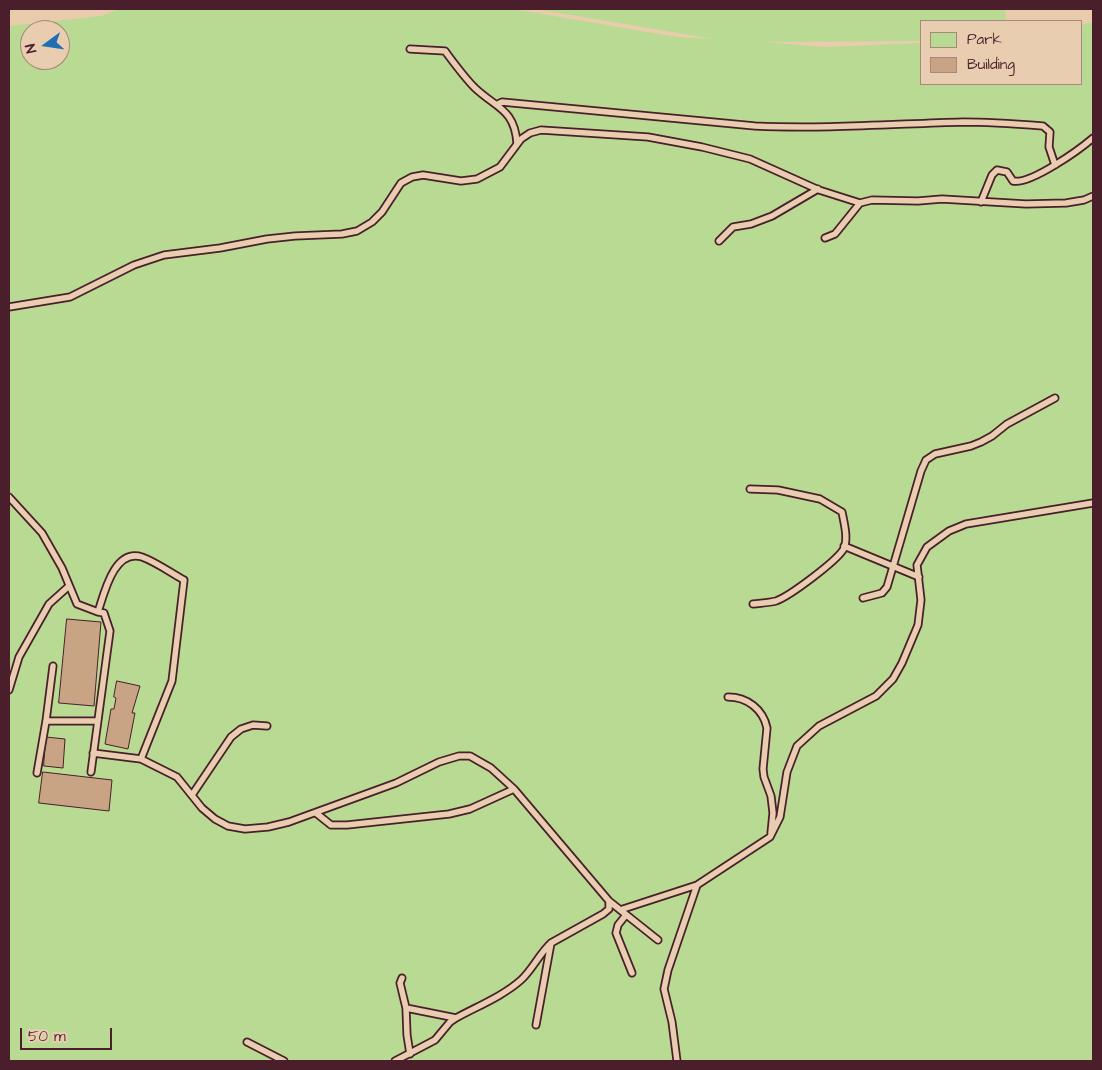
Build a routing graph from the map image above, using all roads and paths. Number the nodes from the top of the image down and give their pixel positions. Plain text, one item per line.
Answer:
1 (410, 49) dead end
2 (498, 104) junction
3 (1093, 138) edge
4 (517, 144) junction
5 (1055, 165) junction
6 (818, 189) junction
7 (1093, 196) edge
8 (981, 202) junction
9 (860, 203) junction
10 (826, 238) dead end
11 (719, 241) dead end
12 (9, 307) edge
13 (1055, 398) dead end
14 (750, 489) dead end
15 (9, 497) edge
16 (1093, 503) edge
17 (844, 546) junction
18 (893, 567) junction
19 (918, 577) junction
20 (69, 586) junction
21 (863, 598) dead end
22 (753, 604) dead end
23 (98, 612) junction
24 (53, 666) dead end
25 (9, 690) edge
26 (728, 697) dead end
27 (46, 721) junction
28 (97, 722) junction
29 (266, 726) dead end
30 (93, 753) junction
31 (141, 759) junction
32 (90, 772) dead end
33 (36, 773) dead end
34 (514, 789) junction
35 (192, 795) junction
36 (316, 812) junction
37 (770, 837) junction
38 (697, 885) junction
39 (609, 901) junction
40 (620, 910) junction
41 (626, 915) junction
42 (658, 940) dead end
43 (551, 943) junction
44 (632, 973) dead end
45 (402, 978) dead end
46 (406, 1008) junction
47 (456, 1018) junction
48 (536, 1026) dead end
49 (247, 1042) dead end
50 (410, 1054) junction
51 (284, 1061) edge
52 (395, 1061) edge
53 (677, 1061) edge

1 - 2 lane
2 - 4 lane
2 - 5 lane
3 - 5 lane
4 - 6 lane
4 - 12 lane
5 - 8 lane
6 - 9 lane
6 - 11 lane
7 - 8 lane
8 - 9 lane
9 - 10 lane
13 - 18 lane
14 - 17 lane
15 - 20 lane
16 - 19 lane
17 - 18 lane
17 - 22 lane
18 - 19 lane
18 - 21 lane
19 - 37 lane
20 - 23 lane
20 - 25 lane
23 - 28 lane
23 - 31 lane
24 - 27 lane
26 - 37 lane
27 - 28 lane
27 - 33 lane
28 - 30 lane
29 - 35 lane
30 - 31 lane
30 - 32 lane
31 - 35 lane
34 - 36 lane
34 - 36 lane
34 - 39 lane
35 - 36 lane
37 - 38 lane
38 - 40 lane
38 - 53 lane
39 - 40 lane
39 - 43 lane
40 - 41 lane
41 - 42 lane
41 - 44 lane
43 - 47 lane
43 - 48 lane
45 - 46 lane
46 - 47 lane
46 - 50 lane
47 - 50 lane
49 - 51 lane
50 - 52 lane

